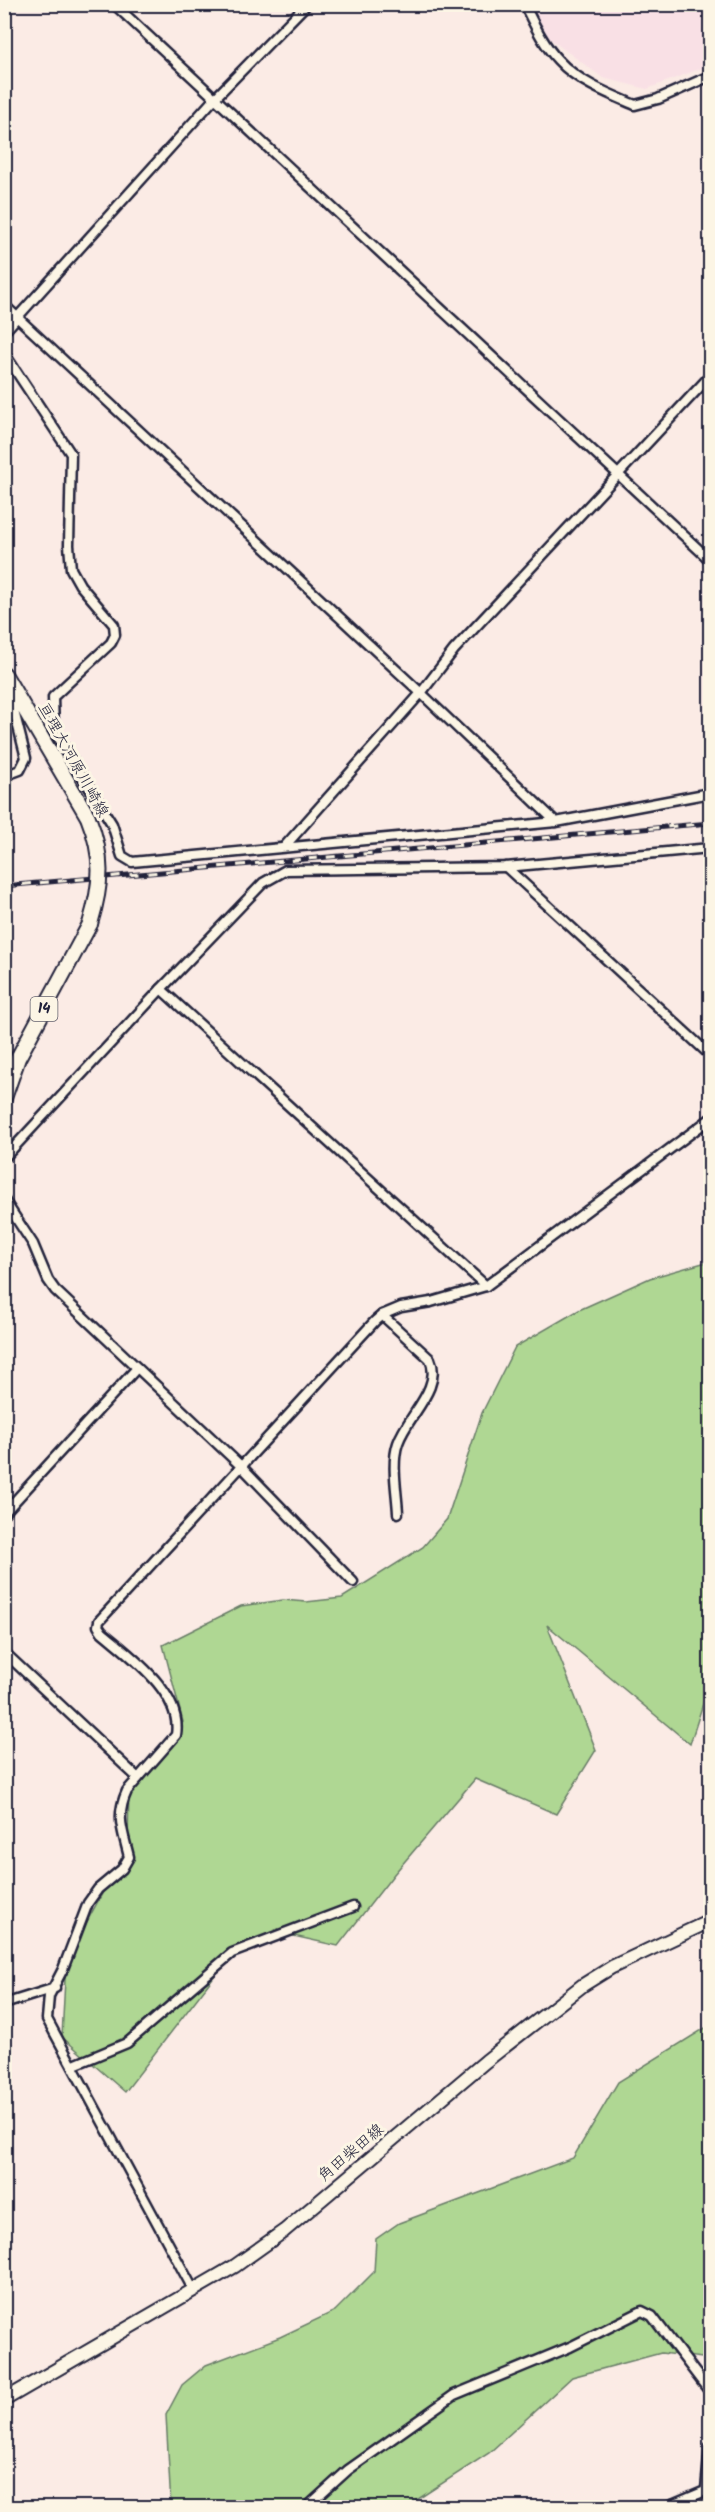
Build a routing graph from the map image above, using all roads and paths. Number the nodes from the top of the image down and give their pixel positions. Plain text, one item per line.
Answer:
1 (114, 4) edge
2 (306, 4) edge
3 (524, 4) edge
4 (711, 76) edge
5 (215, 98) junction
6 (4, 305) edge
7 (18, 316) junction
8 (4, 332) edge
9 (4, 353) edge
10 (711, 376) edge
11 (620, 475) junction
12 (711, 560) edge
13 (4, 675) edge
14 (421, 693) junction
15 (4, 776) edge
16 (711, 793) edge
17 (556, 822) junction
18 (285, 846) junction
19 (711, 848) edge
20 (506, 867) junction
21 (161, 989) junction
22 (711, 1055) edge
23 (4, 1098) edge
24 (711, 1119) edge
25 (4, 1158) edge
26 (4, 1200) edge
27 (486, 1286) junction
28 (382, 1315) junction
29 (137, 1368) junction
30 (242, 1467) junction
31 (4, 1513) edge
32 (398, 1513) dead end
33 (353, 1581) dead end
34 (4, 1652) edge
35 (138, 1778) junction
36 (353, 1907) dead end
37 (711, 1921) edge
38 (55, 1988) junction
39 (4, 2004) edge
40 (74, 2065) junction
41 (194, 2291) junction
42 (711, 2392) edge
43 (4, 2400) edge
44 (711, 2446) edge
45 (708, 2489) edge
46 (306, 2508) edge
47 (665, 2508) edge

1 - 5 street
2 - 5 street
3 - 4 street
5 - 7 street
5 - 11 street
6 - 7 street
7 - 8 street
7 - 14 street
9 - 18 street
10 - 11 street
11 - 12 street
11 - 14 street
13 - 15 street
13 - 23 main road, 亘理大河原川崎線 / 14, bridge
14 - 17 street
14 - 18 street
16 - 17 street
17 - 18 street
19 - 20 street
20 - 21 street
20 - 22 street
21 - 25 street
21 - 27 street
24 - 27 street
26 - 29 street
27 - 28 street
28 - 30 street
28 - 32 street
29 - 30 street
29 - 31 street
30 - 33 street
30 - 35 street
34 - 35 street
35 - 38 street
36 - 40 street
37 - 41 main road, 角田柴田線
38 - 39 street
38 - 40 street
40 - 41 street
41 - 43 main road, 角田柴田線
42 - 46 street
44 - 45 street
45 - 47 street

